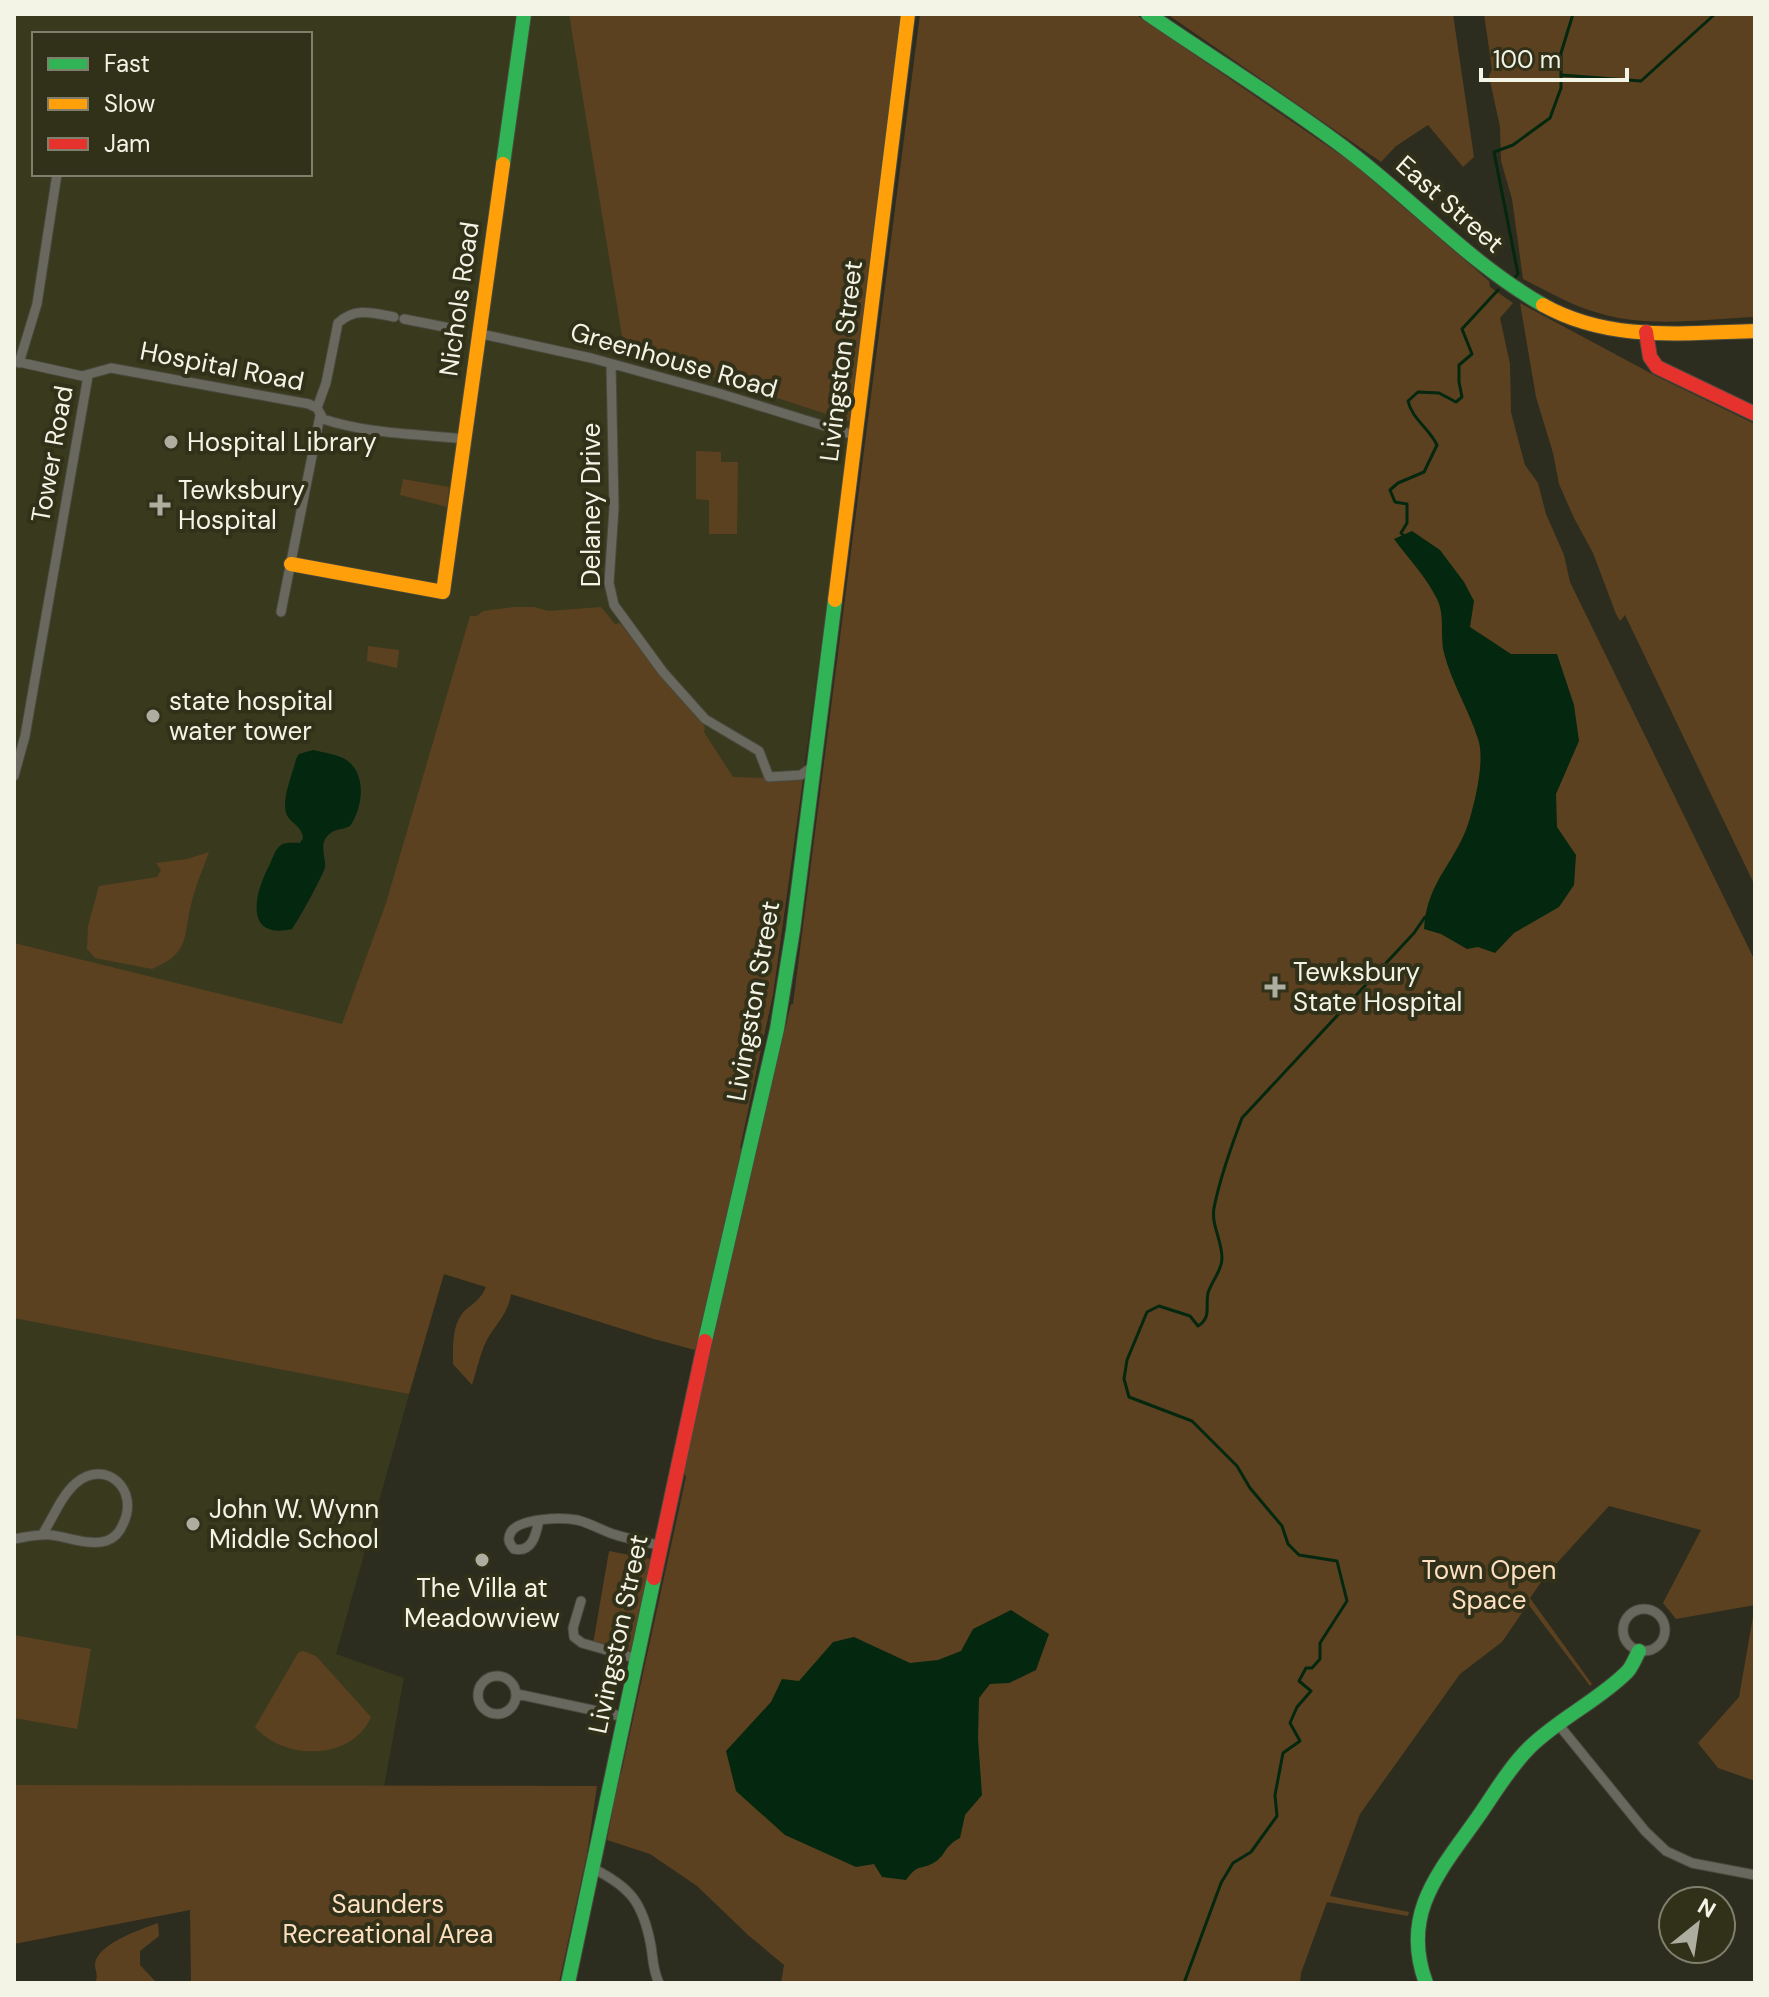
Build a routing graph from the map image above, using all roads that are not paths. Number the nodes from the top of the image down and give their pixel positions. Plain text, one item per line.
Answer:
1 (524, 14) edge
2 (908, 14) edge
3 (1148, 14) edge
4 (57, 176) edge
5 (460, 330) dead end
6 (1755, 331) edge
7 (1646, 332) junction
8 (477, 333) junction
9 (16, 362) edge
10 (611, 364) junction
11 (88, 376) junction
12 (319, 412) junction
13 (1755, 414) edge
14 (857, 436) junction
15 (464, 439) junction
16 (291, 564) junction
17 (281, 612) dead end
18 (812, 767) junction
19 (14, 776) edge
20 (539, 1520) dead end
21 (42, 1535) junction
22 (14, 1539) edge
23 (662, 1546) junction
24 (581, 1601) dead end
25 (1639, 1651) junction
26 (638, 1659) junction
27 (517, 1694) junction
28 (625, 1717) junction
29 (1558, 1724) junction
30 (592, 1868) junction
31 (1755, 1875) edge
32 (568, 1983) edge
33 (659, 1983) edge
34 (1426, 1983) edge

1 - 8 street, Nichols Road
2 - 14 street, Livingston Street
3 - 7 street, East Street
4 - 9 street
5 - 12 street
6 - 7 street, East Street
7 - 13 street
8 - 10 street, Greenhouse Road
8 - 15 street, Nichols Road
9 - 11 street, Hospital Road
10 - 14 street, Greenhouse Road
10 - 18 street, Delaney Drive
11 - 12 street, Hospital Road
11 - 19 street, Tower Road
12 - 15 street, Hospital Road
12 - 16 street
14 - 18 street, Livingston Street
15 - 16 street, Nichols Road
16 - 17 street
18 - 23 street, Livingston Street
20 - 23 street
21 - 21 street
21 - 22 street
23 - 26 street, Livingston Street
24 - 26 street
25 - 25 street
25 - 29 street
26 - 28 street, Livingston Street
27 - 27 street
27 - 28 street
28 - 30 street, Livingston Street
29 - 31 street
29 - 34 street
30 - 32 street, Livingston Street
30 - 33 street

